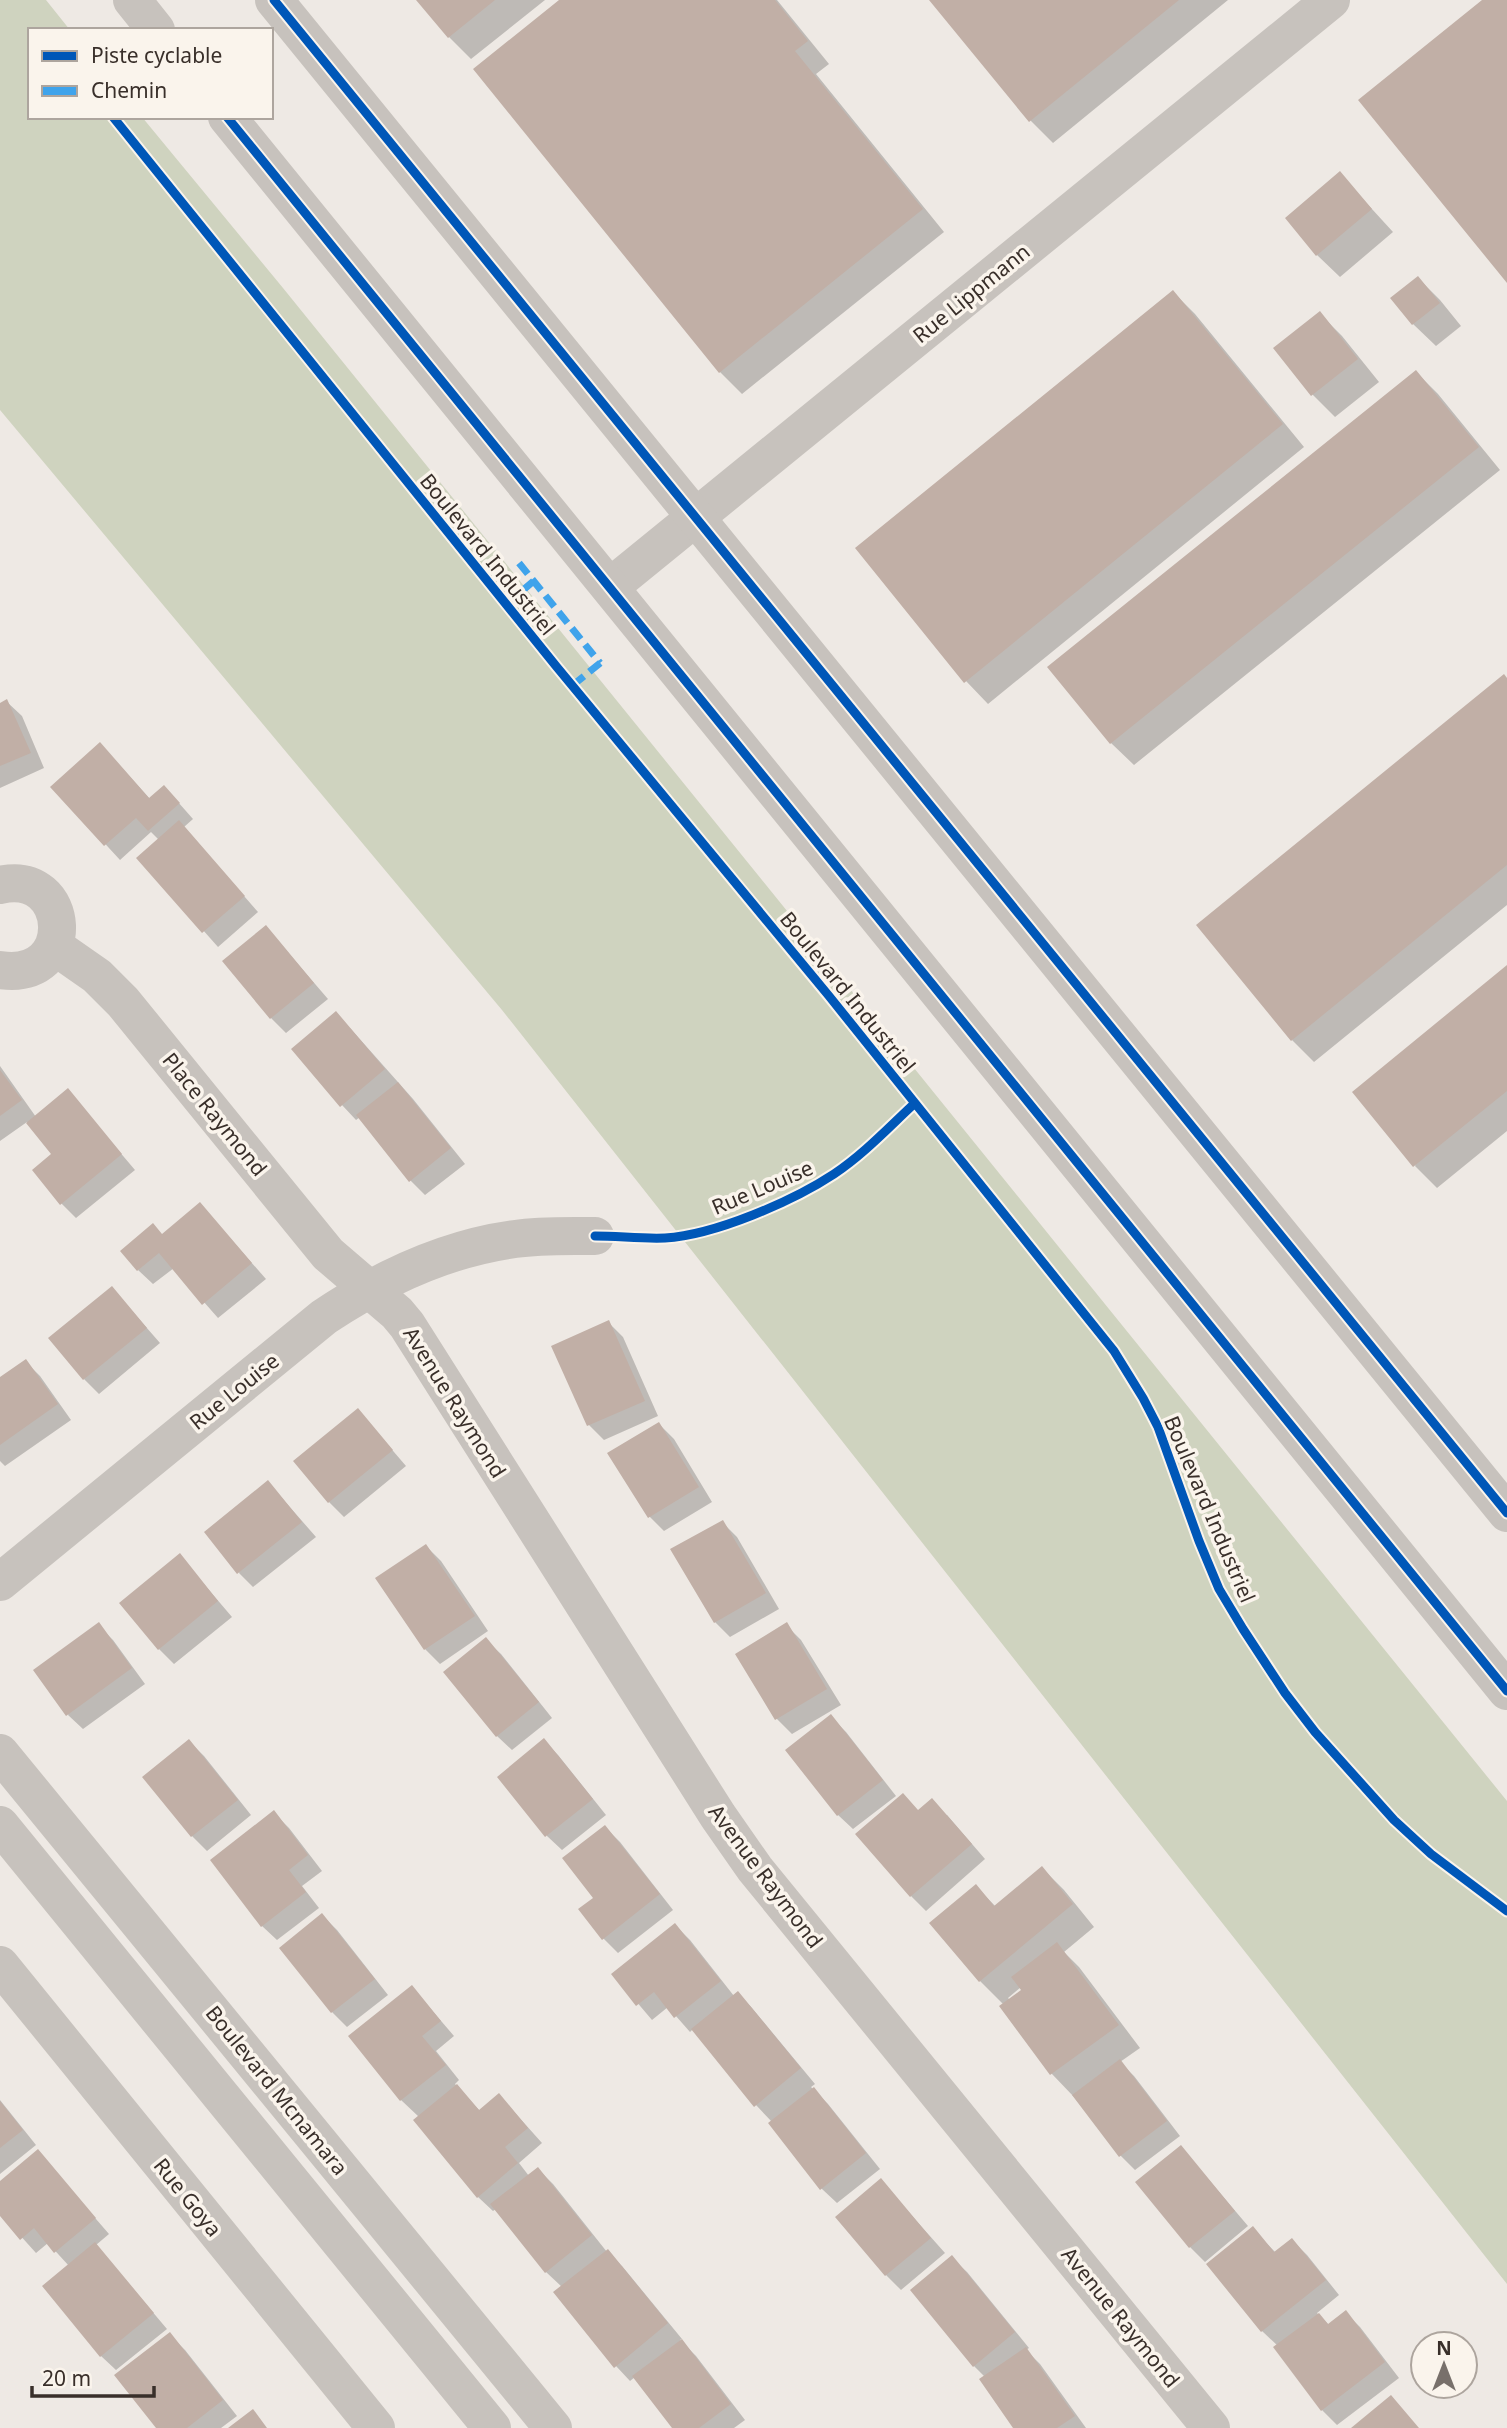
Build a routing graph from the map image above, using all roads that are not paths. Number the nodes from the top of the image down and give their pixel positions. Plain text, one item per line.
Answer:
1 (132, 0) edge
2 (274, 0) edge
3 (1331, 0) edge
4 (154, 28) edge
5 (230, 119) edge
6 (695, 519) junction
7 (610, 587) junction
8 (0, 885) edge
9 (54, 946) junction
10 (0, 970) edge
11 (595, 1236) dead end
12 (368, 1290) junction
13 (1507, 1513) edge
14 (0, 1582) edge
15 (1507, 1691) edge
16 (0, 1752) edge
17 (0, 1825) edge
18 (0, 1965) edge
19 (376, 2428) edge
20 (492, 2428) edge
21 (553, 2428) edge
22 (1211, 2428) edge

1 - 4 street
2 - 6 street
3 - 6 street, Rue Lippmann
5 - 7 street
6 - 7 street, Rue Lippmann
6 - 13 street
7 - 15 street
8 - 9 street
9 - 10 street
9 - 12 street, Place Raymond
11 - 12 street, Rue Louise
12 - 14 street, Rue Louise
12 - 22 street, Avenue Raymond
16 - 21 street, Boulevard Mcnamara
17 - 20 street
18 - 19 street, Rue Goya

